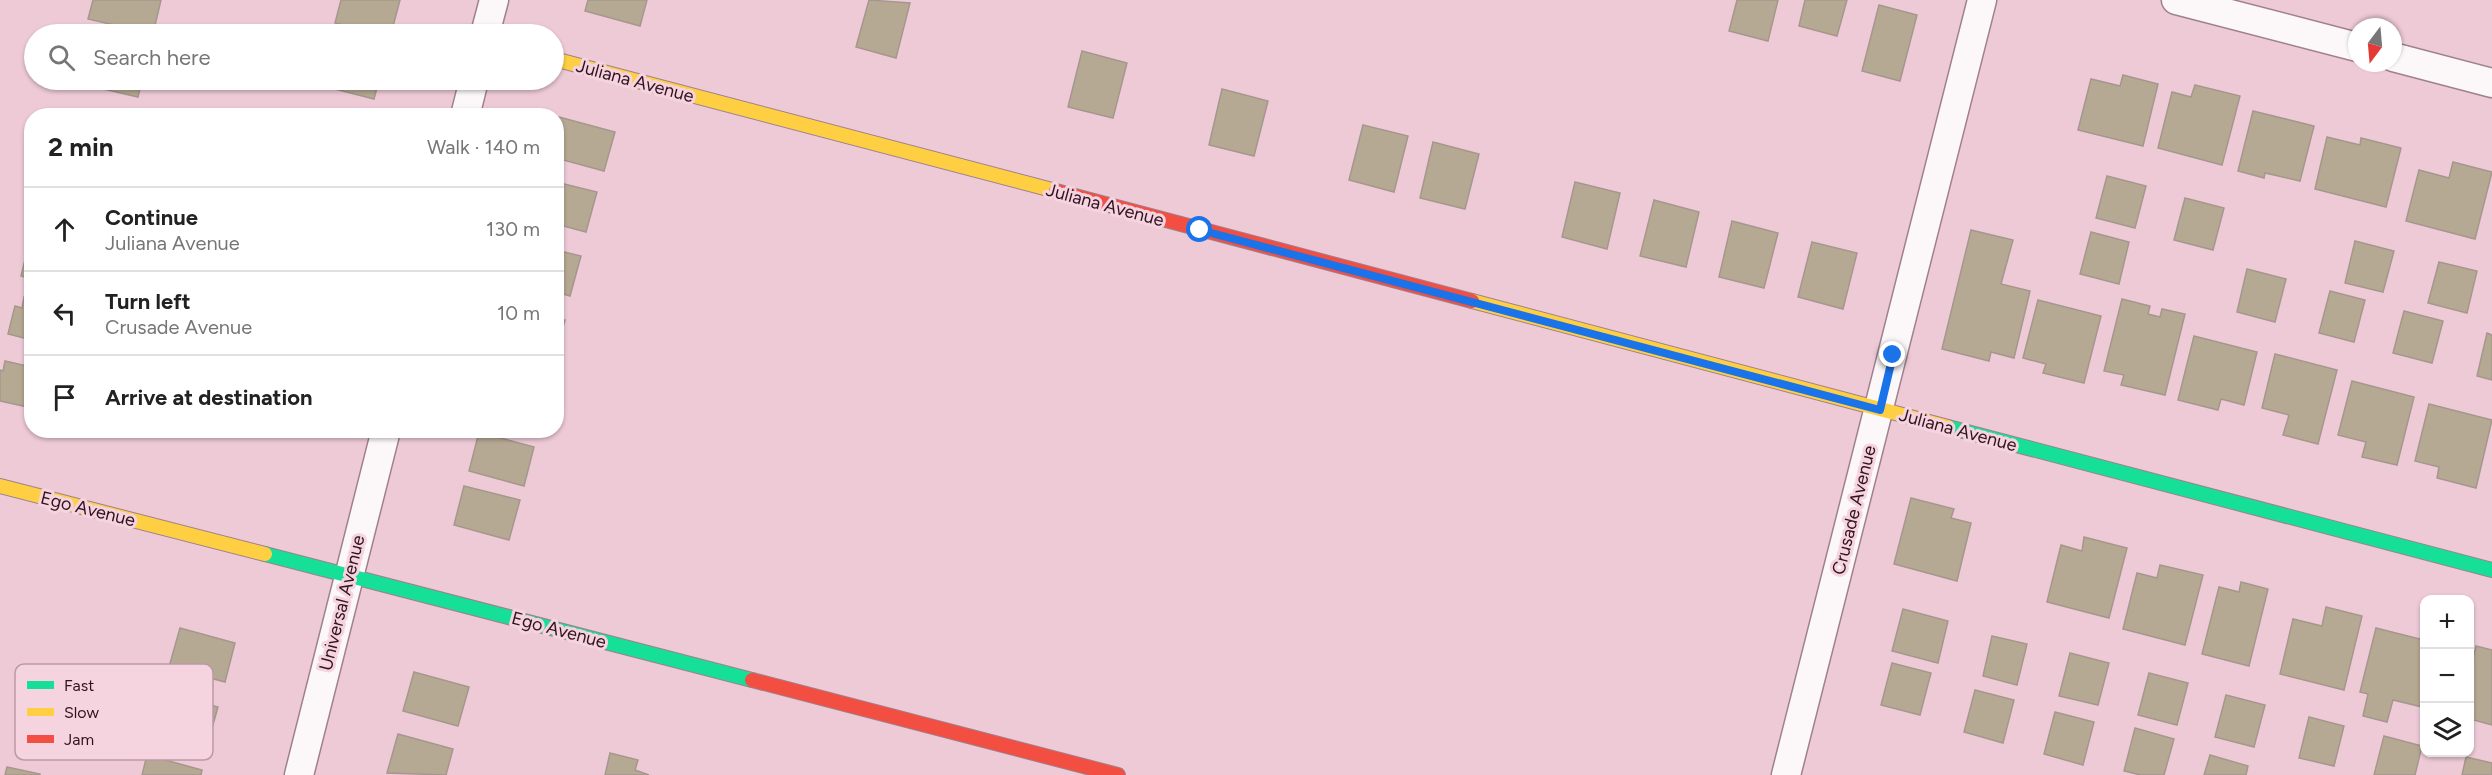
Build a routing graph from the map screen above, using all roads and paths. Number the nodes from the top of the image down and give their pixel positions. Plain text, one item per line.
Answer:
1 (494, 0) edge
2 (1982, 0) edge
3 (2176, 0) edge
4 (488, 24) edge
5 (2348, 45) edge
6 (2402, 59) edge
7 (564, 62) edge
8 (2492, 83) edge
9 (472, 90) edge
10 (467, 108) edge
11 (1880, 410) junction
12 (384, 438) edge
13 (0, 486) edge
14 (2492, 570) edge
15 (348, 574) junction
16 (299, 775) edge
17 (1118, 775) edge
18 (1786, 775) edge

1 - 4 street
2 - 11 street, Crusade Avenue
3 - 5 street
6 - 8 street
7 - 11 street, Juliana Avenue
9 - 10 street
11 - 14 street, Juliana Avenue
11 - 18 street, Crusade Avenue
12 - 15 street, Universal Avenue
13 - 15 street, Ego Avenue
15 - 16 street, Universal Avenue
15 - 17 street, Ego Avenue

